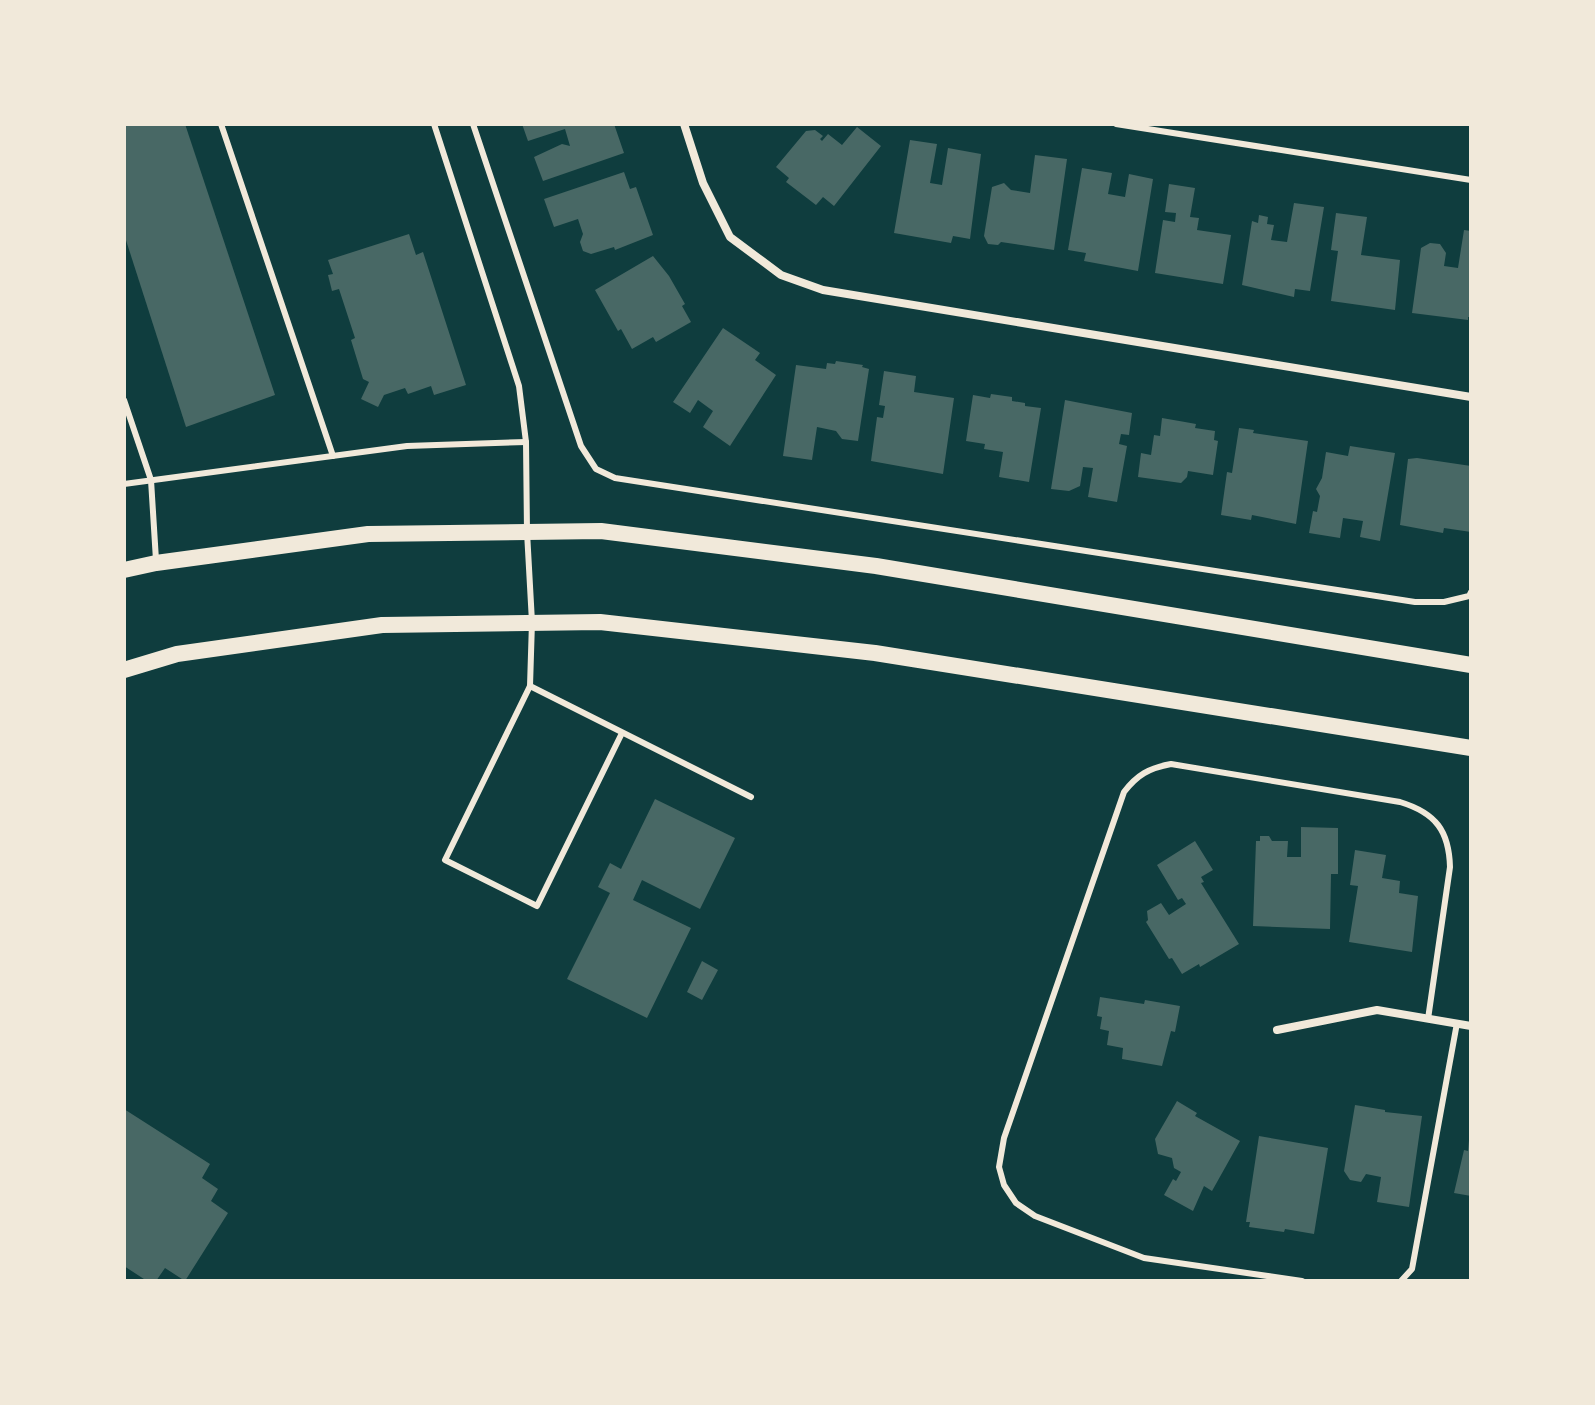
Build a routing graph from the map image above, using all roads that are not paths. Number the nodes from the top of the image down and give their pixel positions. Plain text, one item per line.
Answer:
1 (221, 124) edge
2 (434, 124) edge
3 (473, 124) edge
4 (684, 124) edge
5 (1116, 124) edge
6 (1471, 180) edge
7 (1471, 397) edge
8 (124, 400) edge
9 (526, 442) junction
10 (333, 456) junction
11 (151, 480) junction
12 (124, 484) edge
13 (527, 532) junction
14 (156, 563) junction
15 (124, 570) edge
16 (1471, 592) edge
17 (532, 622) junction
18 (1471, 665) edge
19 (124, 670) edge
20 (530, 686) junction
21 (622, 733) junction
22 (1471, 748) edge
23 (751, 797) dead end
24 (1428, 1019) junction
25 (1457, 1023) junction
26 (1471, 1026) edge
27 (1277, 1030) dead end
28 (1302, 1281) edge
29 (1401, 1281) edge

1 - 10 lane
2 - 9 lane
3 - 16 lane
4 - 7 street
5 - 6 lane
8 - 11 lane
9 - 10 lane
9 - 13 lane
10 - 11 lane
11 - 12 lane
11 - 14 lane
13 - 14 main road
13 - 17 lane
13 - 18 main road
14 - 15 main road
17 - 19 main road
17 - 20 lane
17 - 22 main road
20 - 21 lane
20 - 21 lane
21 - 23 lane
24 - 25 street
24 - 27 street
24 - 28 lane
25 - 26 street
25 - 29 lane

